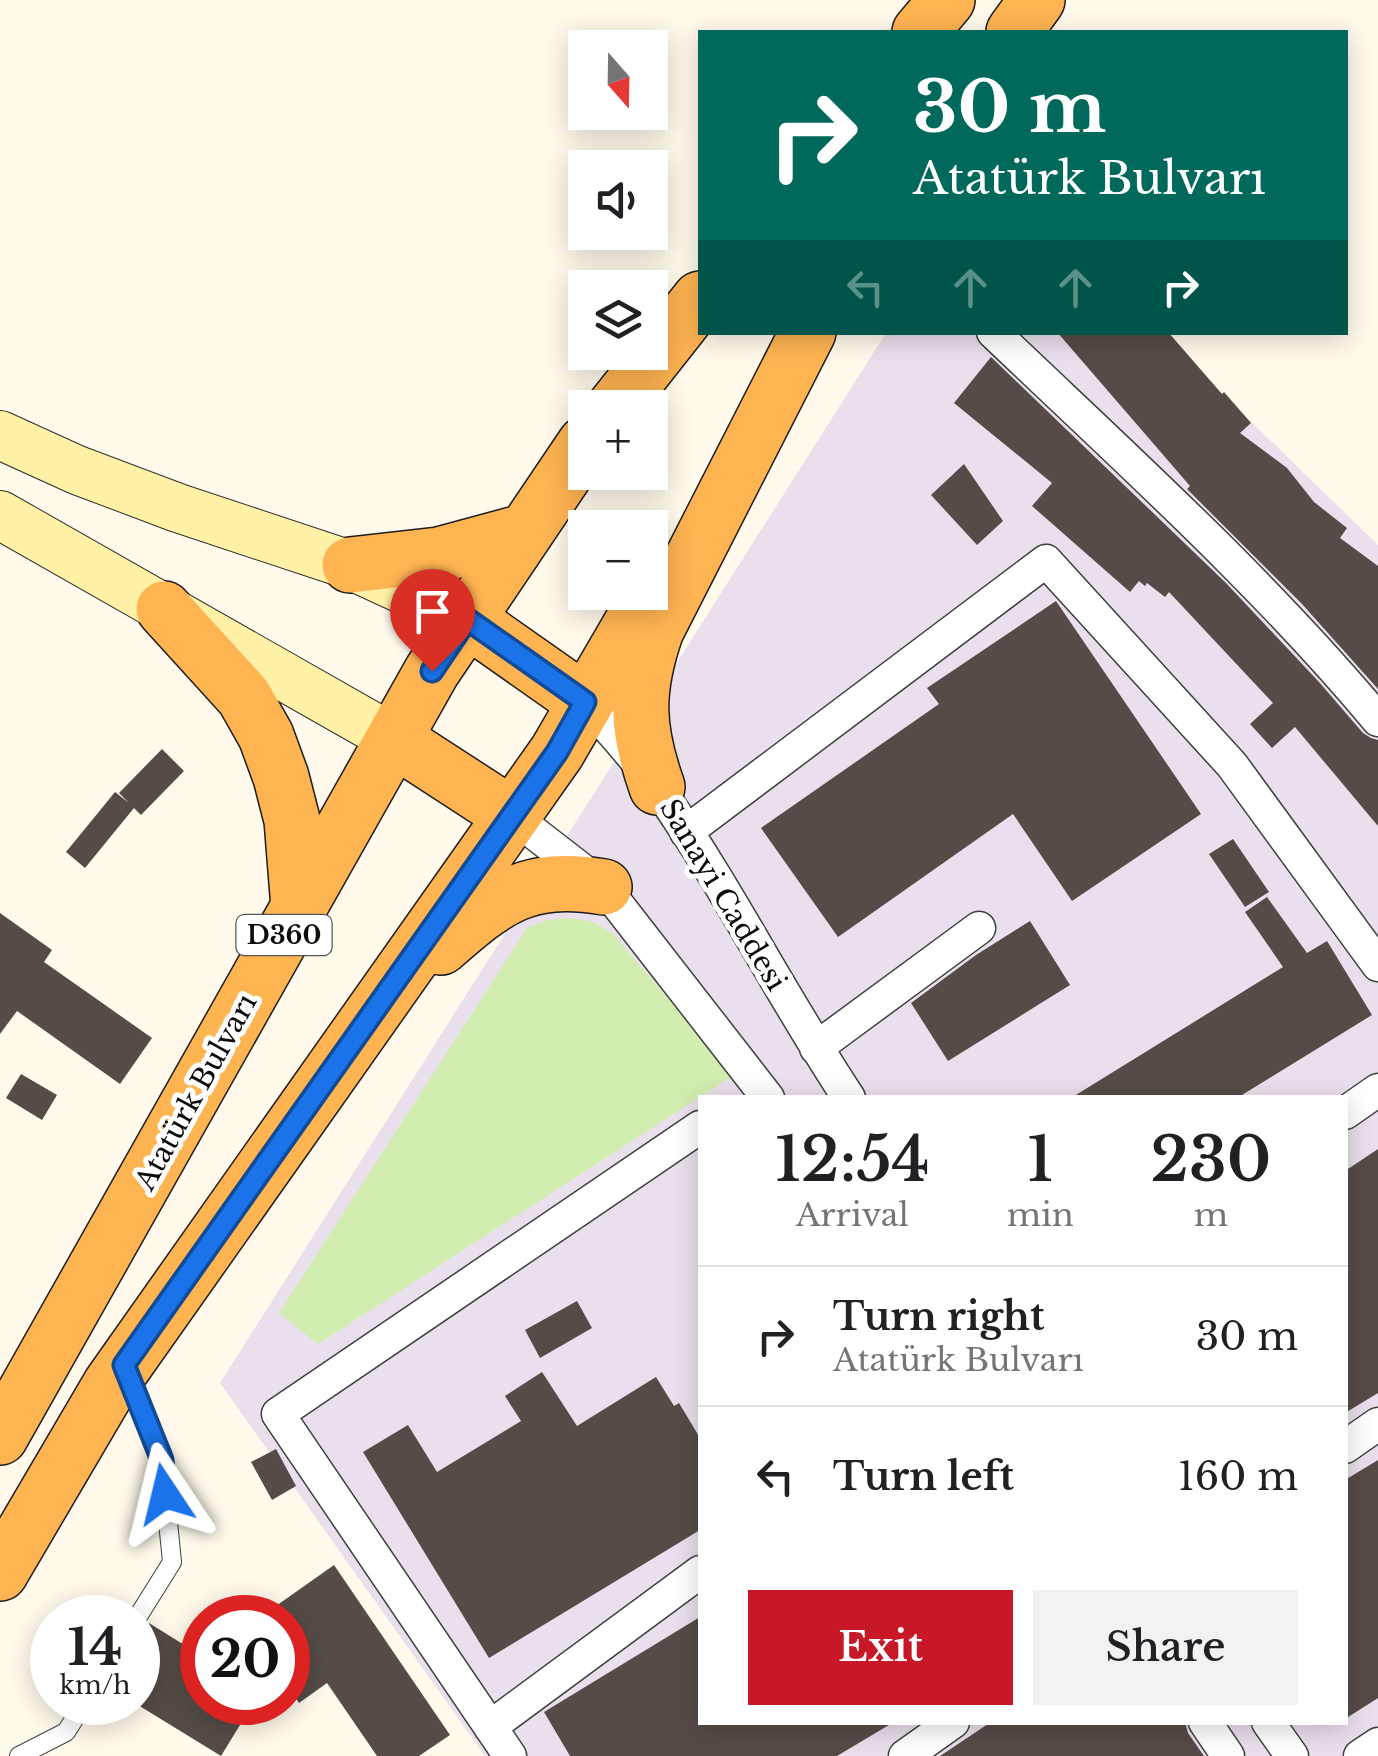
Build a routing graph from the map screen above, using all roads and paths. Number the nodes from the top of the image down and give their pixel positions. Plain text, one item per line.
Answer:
1 (947, 0) edge
2 (1038, 0) edge
3 (922, 30) edge
4 (1016, 30) edge
5 (698, 302) edge
6 (804, 335) edge
7 (804, 335) edge
8 (996, 335) edge
9 (628, 390) edge
10 (0, 435) edge
11 (568, 469) edge
12 (0, 515) edge
13 (524, 532) junction
14 (668, 562) edge
15 (350, 566) junction
16 (164, 609) junction
17 (639, 610) edge
18 (467, 619) junction
19 (585, 702) junction
20 (1378, 720) edge
21 (394, 739) junction
22 (672, 810) junction
23 (511, 814) junction
24 (604, 888) junction
25 (299, 908) junction
26 (978, 928) dead end
27 (1378, 965) edge
28 (379, 1002) junction
29 (816, 1048) junction
30 (1378, 1090) edge
31 (757, 1094) edge
32 (847, 1095) edge
33 (1348, 1111) edge
34 (698, 1127) edge
35 (124, 1365) junction
36 (1378, 1424) edge
37 (0, 1437) edge
38 (1348, 1445) edge
39 (0, 1573) edge
40 (698, 1573) edge
41 (151, 1595) edge
42 (70, 1725) edge
43 (948, 1725) edge
44 (1207, 1725) edge
45 (1270, 1725) edge
46 (490, 1727) junction
47 (1378, 1744) edge
48 (19, 1756) edge
49 (510, 1756) edge
50 (905, 1756) edge
51 (1228, 1756) edge
52 (1292, 1756) edge
53 (1360, 1756) edge

1 - 3 highway
2 - 4 highway
5 - 9 highway
6 - 14 highway
7 - 22 highway
8 - 20 street
10 - 15 main road
11 - 13 highway, Atatürk Bulvarı / D360
12 - 16 main road
13 - 15 highway
13 - 18 highway, Atatürk Bulvarı / D360
15 - 18 main road
16 - 21 main road
16 - 25 highway
17 - 19 highway
18 - 19 highway
18 - 21 highway, Atatürk Bulvarı / D360
19 - 22 street, Sanayi Caddesi
19 - 23 highway
21 - 23 highway
21 - 25 highway, Atatürk Bulvarı / D360
22 - 27 street
22 - 29 street, Sanayi Caddesi
23 - 24 street
23 - 28 highway
24 - 28 highway
24 - 31 street
25 - 37 highway, Atatürk Bulvarı / D360
26 - 29 street
28 - 35 highway
29 - 32 street, Sanayi Caddesi
30 - 33 street
34 - 46 street
35 - 39 highway
35 - 41 lane
36 - 38 street
40 - 46 street
42 - 48 lane
43 - 50 street
44 - 51 street
45 - 52 street
46 - 49 street
47 - 53 street

